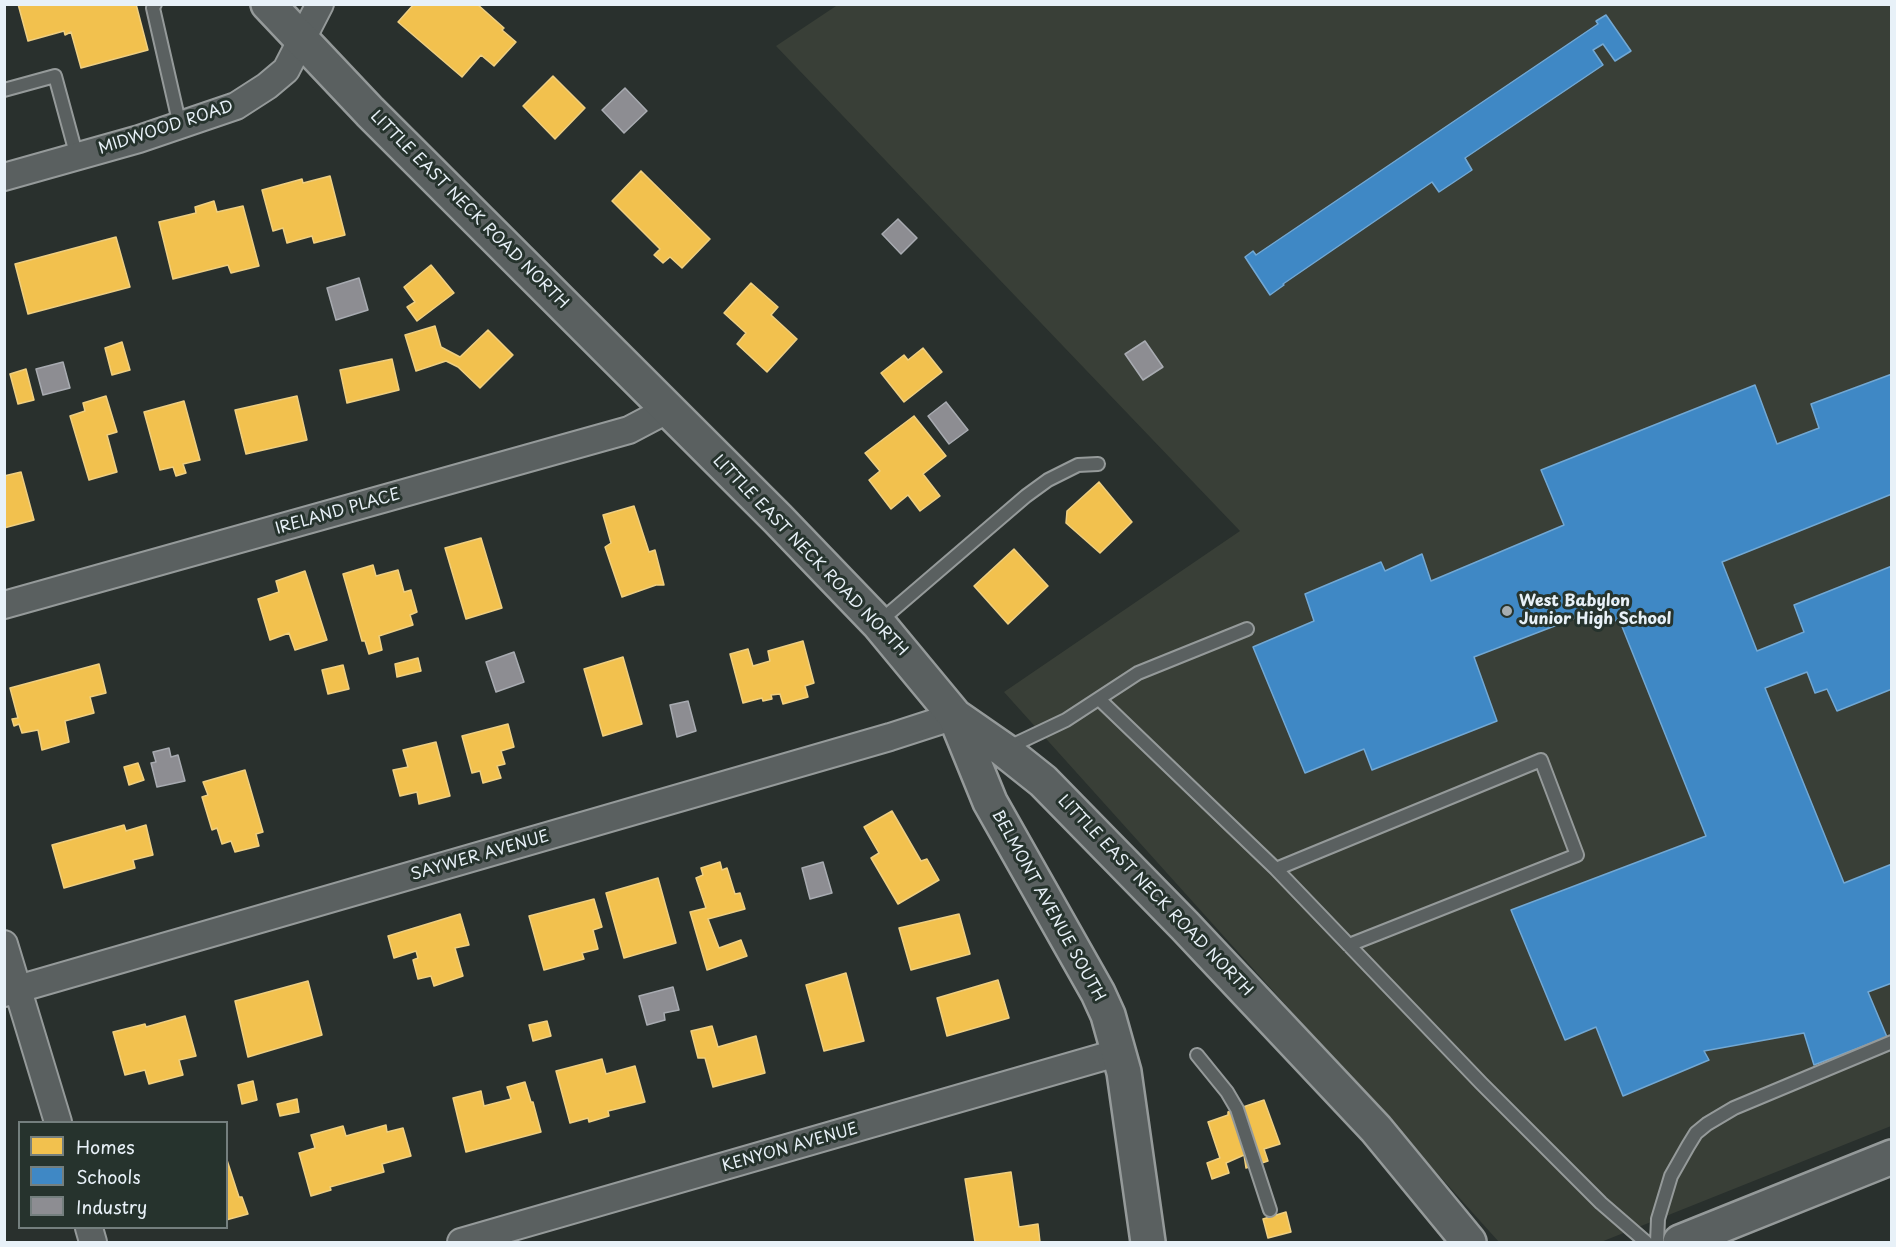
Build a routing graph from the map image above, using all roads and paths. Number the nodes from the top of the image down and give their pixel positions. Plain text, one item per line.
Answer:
1 (155, 4) edge
2 (268, 4) edge
3 (320, 4) edge
4 (302, 40) junction
5 (4, 90) edge
6 (180, 126) junction
7 (77, 157) junction
8 (4, 177) edge
9 (668, 410) junction
10 (1098, 464) dead end
11 (4, 605) edge
12 (878, 622) junction
13 (1247, 629) dead end
14 (1099, 699) junction
15 (955, 716) junction
16 (1004, 750) junction
17 (1276, 869) junction
18 (4, 944) edge
19 (1349, 945) junction
20 (11, 992) edge
21 (1892, 1042) edge
22 (1120, 1052) junction
23 (1197, 1055) dead end
24 (58, 1121) edge
25 (1892, 1157) edge
26 (1270, 1210) dead end
27 (461, 1242) edge
28 (1148, 1242) edge
29 (1468, 1242) edge
30 (1646, 1242) edge
31 (1657, 1242) edge
32 (1680, 1242) edge

1 - 6 lane
2 - 4 main road, LITTLE EAST NECK ROAD NORTH
3 - 4 street, MIDWOOD ROAD
4 - 6 street, MIDWOOD ROAD
4 - 9 main road, LITTLE EAST NECK ROAD NORTH
5 - 7 lane
6 - 7 street, MIDWOOD ROAD
7 - 8 street, MIDWOOD ROAD
9 - 11 street, IRELAND PLACE
9 - 12 main road, LITTLE EAST NECK ROAD NORTH
10 - 12 lane
12 - 15 main road, LITTLE EAST NECK ROAD NORTH
13 - 14 lane
14 - 16 lane
14 - 17 lane
15 - 16 main road, LITTLE EAST NECK ROAD NORTH
15 - 20 street, SAYWER AVENUE
15 - 22 main road, BELMONT AVENUE SOUTH
16 - 29 main road, LITTLE EAST NECK ROAD NORTH
17 - 19 lane
17 - 19 lane
18 - 20 street
19 - 30 lane
20 - 24 street
21 - 31 lane
22 - 27 street, KENYON AVENUE
22 - 28 main road, BELMONT AVENUE SOUTH
23 - 26 lane
25 - 32 main road

